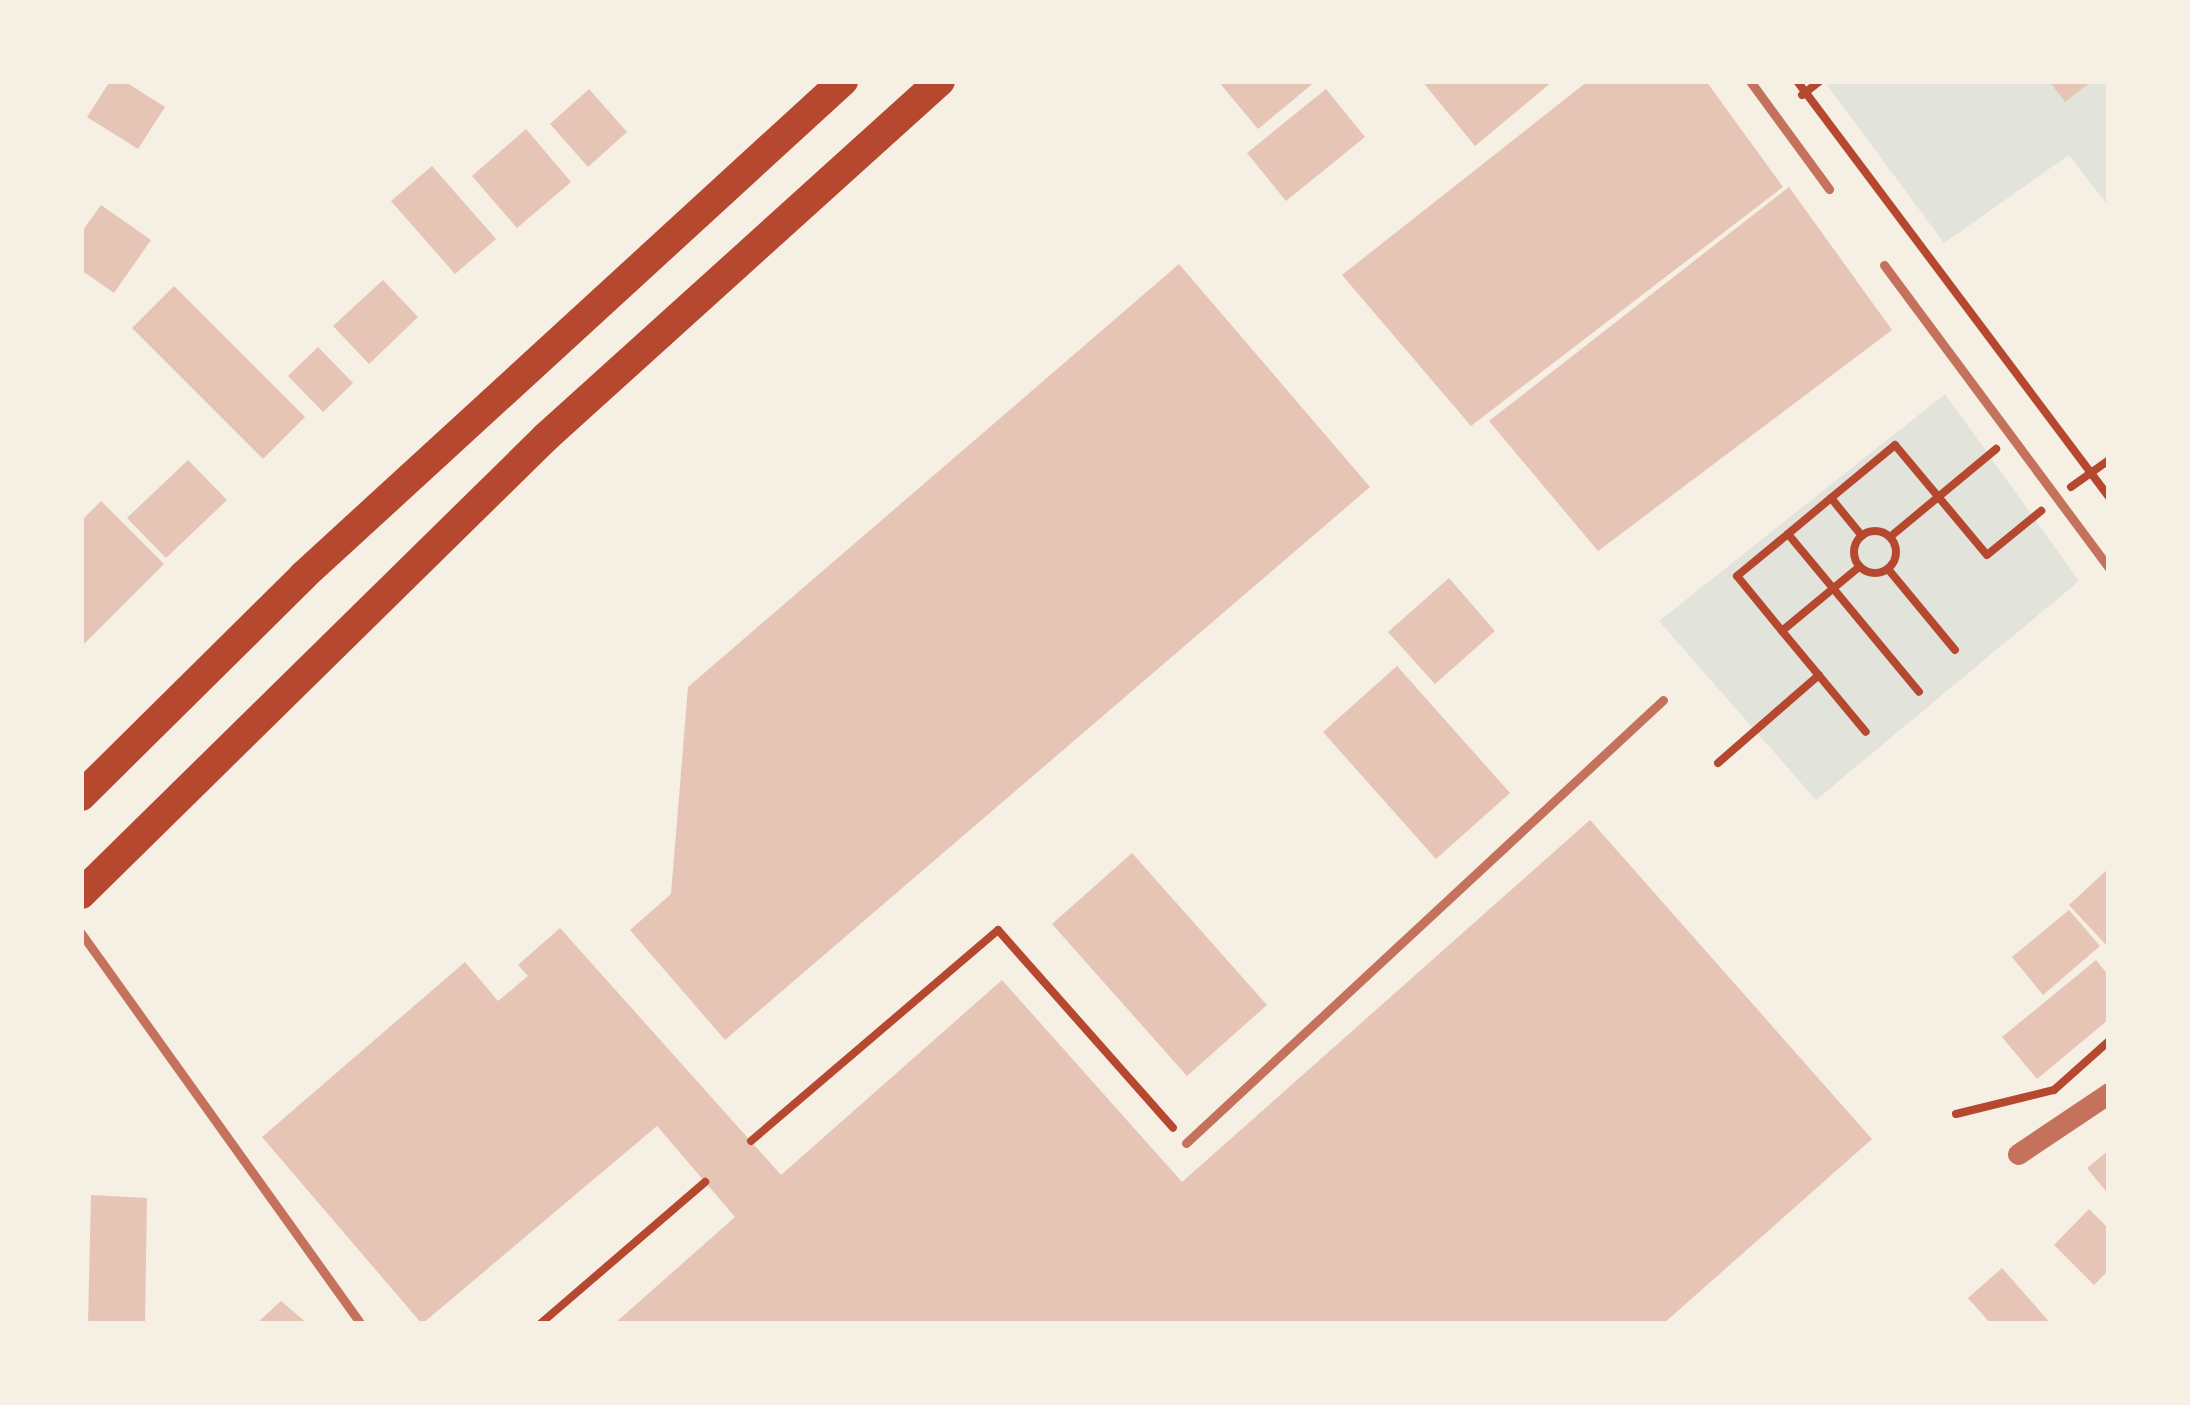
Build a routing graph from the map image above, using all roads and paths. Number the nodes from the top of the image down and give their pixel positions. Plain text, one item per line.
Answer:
1 (843, 81) edge
2 (940, 81) edge
3 (1750, 81) edge
4 (1797, 81) edge
5 (1829, 189) dead end
6 (1885, 266) dead end
7 (2044, 410) junction
8 (2012, 437) junction
9 (2109, 460) edge
10 (2091, 473) junction
11 (1939, 497) junction
12 (2109, 497) edge
13 (1831, 498) junction
14 (2057, 498) junction
15 (1788, 534) junction
16 (1862, 536) junction
17 (1890, 537) junction
18 (2109, 543) edge
19 (2097, 552) junction
20 (1859, 567) junction
21 (2109, 568) edge
22 (1888, 569) junction
23 (1833, 589) junction
24 (1783, 631) junction
25 (1955, 650) dead end
26 (1820, 675) junction
27 (1918, 692) dead end
28 (1663, 700) dead end
29 (1866, 732) dead end
30 (1718, 764) dead end
31 (81, 796) edge
32 (81, 894) edge
33 (81, 933) edge
34 (2109, 1041) edge
35 (2109, 1093) edge
36 (1957, 1114) dead end
37 (752, 1142) dead end
38 (1186, 1143) joint
39 (2018, 1154) dead end
40 (705, 1182) dead end
41 (361, 1324) edge
42 (540, 1324) edge

1 - 31 main road
2 - 32 main road
3 - 5 lane
4 - 7 path
6 - 8 lane
7 - 8 path
7 - 10 path
8 - 11 path
8 - 14 lane
9 - 10 path
10 - 12 path
10 - 14 path
11 - 13 path
11 - 14 path
11 - 17 path
13 - 15 path
13 - 16 path
14 - 19 lane
15 - 23 path
15 - 24 path
16 - 17 path
16 - 20 path
17 - 22 path
18 - 19 lane
19 - 21 lane
20 - 22 path
20 - 23 path
22 - 25 path
23 - 24 path
23 - 27 path
24 - 26 path
26 - 29 path
26 - 30 path
28 - 38 lane
33 - 41 lane
34 - 36 path
35 - 39 street
37 - 38 path
40 - 42 path

